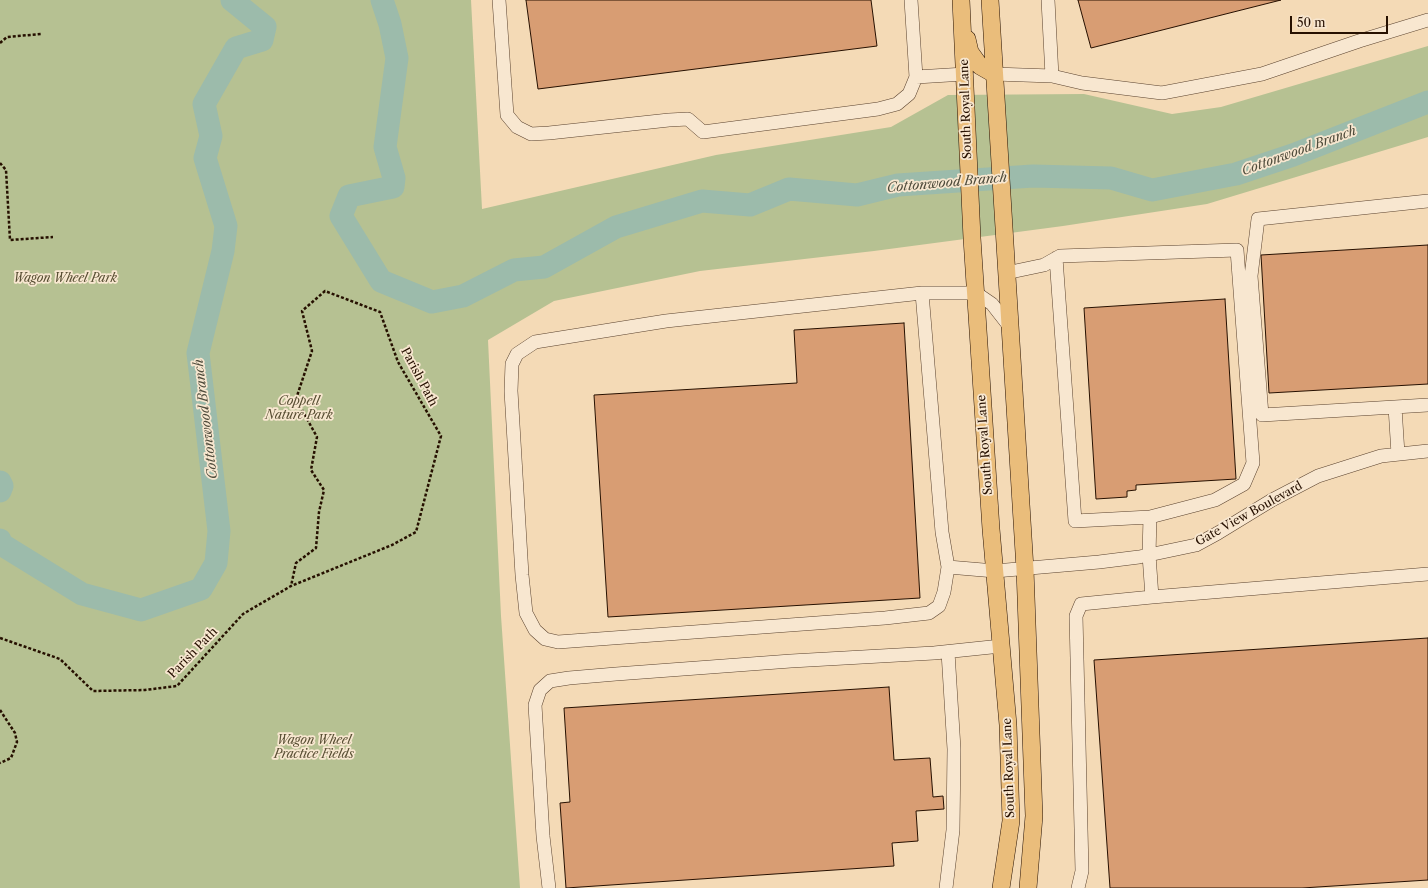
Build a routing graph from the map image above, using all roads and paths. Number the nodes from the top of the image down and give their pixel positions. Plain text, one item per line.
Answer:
1 (500, 0) edge
2 (911, 0) edge
3 (961, 0) edge
4 (990, 0) edge
5 (1048, 0) edge
6 (962, 20) junction
7 (1428, 20) edge
8 (42, 34) dead end
9 (0, 44) edge
10 (965, 74) junction
11 (994, 74) junction
12 (1052, 76) junction
13 (916, 77) junction
14 (0, 163) edge
15 (1428, 201) edge
16 (53, 237) dead end
17 (1056, 258) junction
18 (1006, 273) junction
19 (922, 293) junction
20 (976, 293) junction
21 (1010, 327) junction
22 (1428, 405) edge
23 (1395, 407) junction
24 (1428, 451) edge
25 (1398, 454) junction
26 (1150, 517) junction
27 (1149, 555) junction
28 (948, 567) junction
29 (1025, 569) junction
30 (995, 571) junction
31 (1428, 574) edge
32 (291, 586) junction
33 (1152, 597) junction
34 (0, 638) edge
35 (1001, 646) junction
36 (948, 652) junction
37 (0, 710) edge
38 (0, 763) edge
39 (549, 888) edge
40 (946, 888) edge
41 (1001, 888) edge
42 (1028, 888) edge
43 (1078, 888) edge

1 - 13 street
2 - 13 street
3 - 6 main road, South Royal Lane
4 - 11 main road, South Royal Lane
5 - 12 street
6 - 10 main road, South Royal Lane
6 - 11 main road
7 - 12 street
8 - 9 path
10 - 13 street
10 - 20 main road, South Royal Lane
11 - 12 street
11 - 18 main road, South Royal Lane
14 - 16 path
15 - 23 street
17 - 18 street
17 - 26 street
17 - 26 street
18 - 21 main road, South Royal Lane
19 - 20 street
19 - 28 street
19 - 28 street
20 - 21 street
20 - 30 main road, South Royal Lane
21 - 29 main road, South Royal Lane
22 - 23 street
23 - 25 street
24 - 25 street, Gate View Boulevard
25 - 27 street, Gate View Boulevard
26 - 27 street
27 - 29 street, Gate View Boulevard
27 - 33 street
28 - 30 street, Gate View Boulevard
29 - 30 street, Gate View Boulevard
29 - 42 main road, South Royal Lane
30 - 35 main road, South Royal Lane
31 - 33 street
32 - 32 path, Parish Path
32 - 34 path, Parish Path
33 - 43 street
35 - 36 street
35 - 41 main road, South Royal Lane
36 - 39 street
36 - 40 street
37 - 38 path

